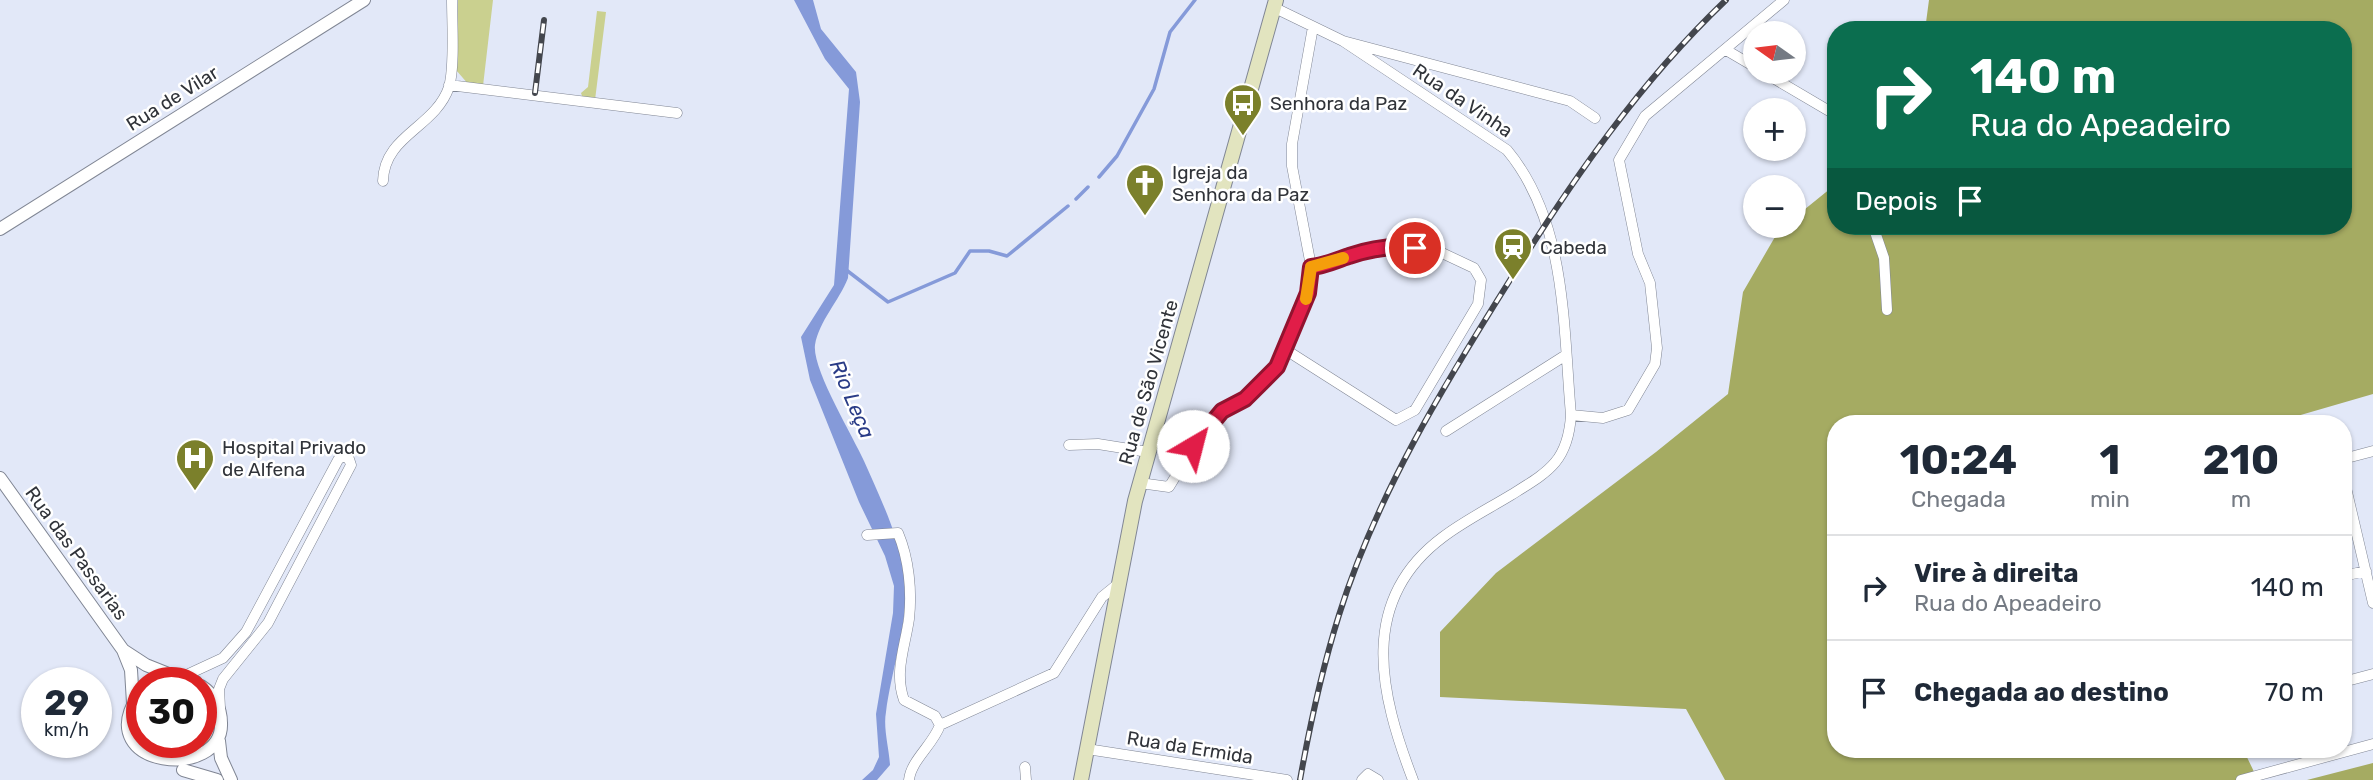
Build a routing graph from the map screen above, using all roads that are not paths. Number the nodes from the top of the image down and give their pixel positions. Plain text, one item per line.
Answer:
1 (364, 0) edge
2 (452, 0) edge
3 (1784, 0) edge
4 (1275, 4) edge
5 (1313, 27) junction
6 (1343, 41) junction
7 (1726, 50) junction
8 (1743, 60) edge
9 (1783, 84) edge
10 (449, 85) junction
11 (1827, 110) edge
12 (677, 113) dead end
13 (1595, 118) dead end
14 (383, 181) dead end
15 (0, 229) edge
16 (1876, 235) edge
17 (1311, 267) junction
18 (1887, 310) dead end
19 (1286, 350) junction
20 (1566, 355) junction
21 (1571, 415) junction
22 (1446, 431) dead end
23 (1069, 445) dead end
24 (2373, 451) edge
25 (1148, 452) junction
26 (2352, 457) edge
27 (0, 478) edge
28 (1140, 483) junction
29 (2352, 510) edge
30 (304, 523) junction
31 (867, 535) dead end
32 (294, 575) junction
33 (2369, 575) edge
34 (1118, 584) junction
35 (2373, 603) edge
36 (123, 650) junction
37 (130, 667) edge
38 (152, 667) edge
39 (202, 667) edge
40 (2373, 674) edge
41 (2352, 680) edge
42 (217, 704) edge
43 (220, 712) junction
44 (940, 725) junction
45 (219, 739) junction
46 (2373, 744) edge
47 (1087, 749) junction
48 (2352, 750) edge
49 (146, 758) edge
50 (2322, 758) edge
51 (1025, 767) dead end
52 (183, 769) junction
53 (1237, 776) edge
54 (217, 780) edge
55 (231, 780) edge
56 (909, 780) edge
57 (1026, 780) edge
58 (1081, 780) edge
59 (1287, 780) edge
60 (1362, 780) edge
61 (1378, 780) edge
62 (1413, 780) edge
63 (2241, 780) edge

1 - 15 street, Rua de Vilar
2 - 10 street
3 - 7 street
4 - 5 street
4 - 25 main road, Rua de São Vicente
5 - 6 street
5 - 17 street
6 - 13 street
6 - 20 street, Rua da Vinha
7 - 8 street
7 - 21 street
9 - 11 street
10 - 12 street
10 - 14 street
16 - 18 street
17 - 19 street
17 - 19 street
19 - 28 street
20 - 21 street, Rua da Vinha
20 - 22 street
21 - 62 street, Rua da Vinha
23 - 25 street
24 - 26 street
25 - 28 main road, Rua de São Vicente
27 - 36 street, Rua das Passarias
28 - 34 main road, Rua de São Vicente
29 - 33 street
30 - 32 street
30 - 32 street
30 - 39 street
31 - 44 street
32 - 43 street
33 - 35 street
34 - 44 street
34 - 47 main road, Rua de São Vicente
36 - 37 street, Rua das Passarias
36 - 38 street, Rua das Passarias
40 - 41 street
42 - 43 street
43 - 45 street
44 - 56 street
45 - 52 street
45 - 55 street
46 - 48 street
47 - 53 street, Rua da Ermida
47 - 58 main road, Rua de São Vicente
49 - 52 street, Rua das Passarias
50 - 63 street
51 - 57 street
52 - 54 street, Rua das Passarias
53 - 59 street, Rua da Ermida
60 - 61 street

